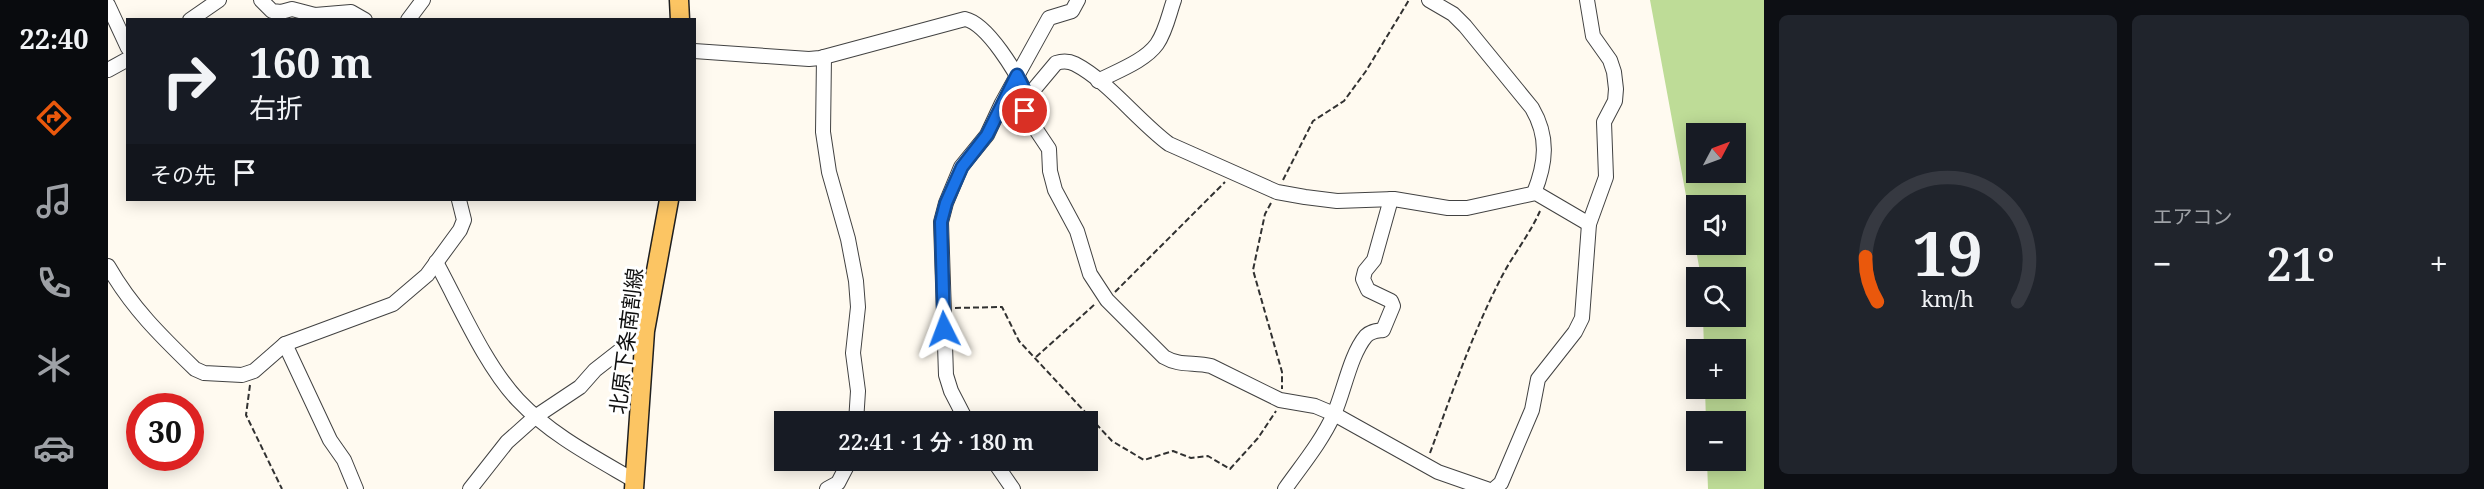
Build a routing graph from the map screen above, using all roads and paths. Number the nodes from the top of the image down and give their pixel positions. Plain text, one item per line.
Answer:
1 (219, 0) edge
2 (261, 0) edge
3 (423, 0) edge
4 (679, 0) edge
5 (1078, 0) edge
6 (1174, 0) edge
7 (1429, 0) edge
8 (1587, 0) edge
9 (108, 5) edge
10 (193, 18) edge
11 (362, 18) edge
12 (410, 18) edge
13 (680, 18) edge
14 (126, 44) edge
15 (696, 51) edge
16 (824, 57) junction
17 (126, 59) edge
18 (108, 70) edge
19 (1017, 75) junction
20 (1098, 81) junction
21 (1027, 95) junction
22 (1234, 173) junction
23 (1540, 195) junction
24 (1391, 199) junction
25 (459, 201) edge
26 (669, 201) edge
27 (1589, 224) junction
28 (436, 262) junction
29 (108, 266) edge
30 (1105, 298) junction
31 (943, 307) junction
32 (645, 331) junction
33 (285, 344) junction
34 (1036, 357) junction
35 (254, 371) junction
36 (1280, 400) junction
37 (857, 411) edge
38 (961, 411) edge
39 (1334, 414) junction
40 (535, 417) junction
41 (1425, 465) junction
42 (844, 471) edge
43 (1001, 471) edge
44 (1455, 484) edge
45 (634, 485) edge
46 (282, 489) edge
47 (356, 489) edge
48 (470, 489) edge
49 (827, 489) edge
50 (1013, 489) edge
51 (1285, 489) edge
52 (1486, 489) edge
53 (1494, 489) edge

1 - 10 street
2 - 11 street
3 - 12 street
4 - 13 main road
5 - 19 street
6 - 20 street
7 - 23 street
8 - 27 street
9 - 14 street
15 - 16 street
16 - 19 street
16 - 37 street
17 - 18 street
19 - 21 street
19 - 31 street
20 - 21 street
20 - 22 street
21 - 30 street
22 - 24 street
22 - 30 path
23 - 24 street
23 - 27 street
23 - 41 path
24 - 39 street
25 - 28 street
26 - 32 main road, 北原下条南割線
27 - 53 street
28 - 33 street
28 - 40 street
29 - 35 street
30 - 34 path
30 - 36 street
31 - 34 path
31 - 38 street
32 - 40 street
32 - 45 main road, 北原下条南割線
33 - 35 street
33 - 47 street
34 - 36 path
35 - 46 path
36 - 39 street
39 - 41 street
39 - 51 street
40 - 45 street
40 - 48 street
41 - 44 street
42 - 49 street
43 - 50 street
44 - 52 street

